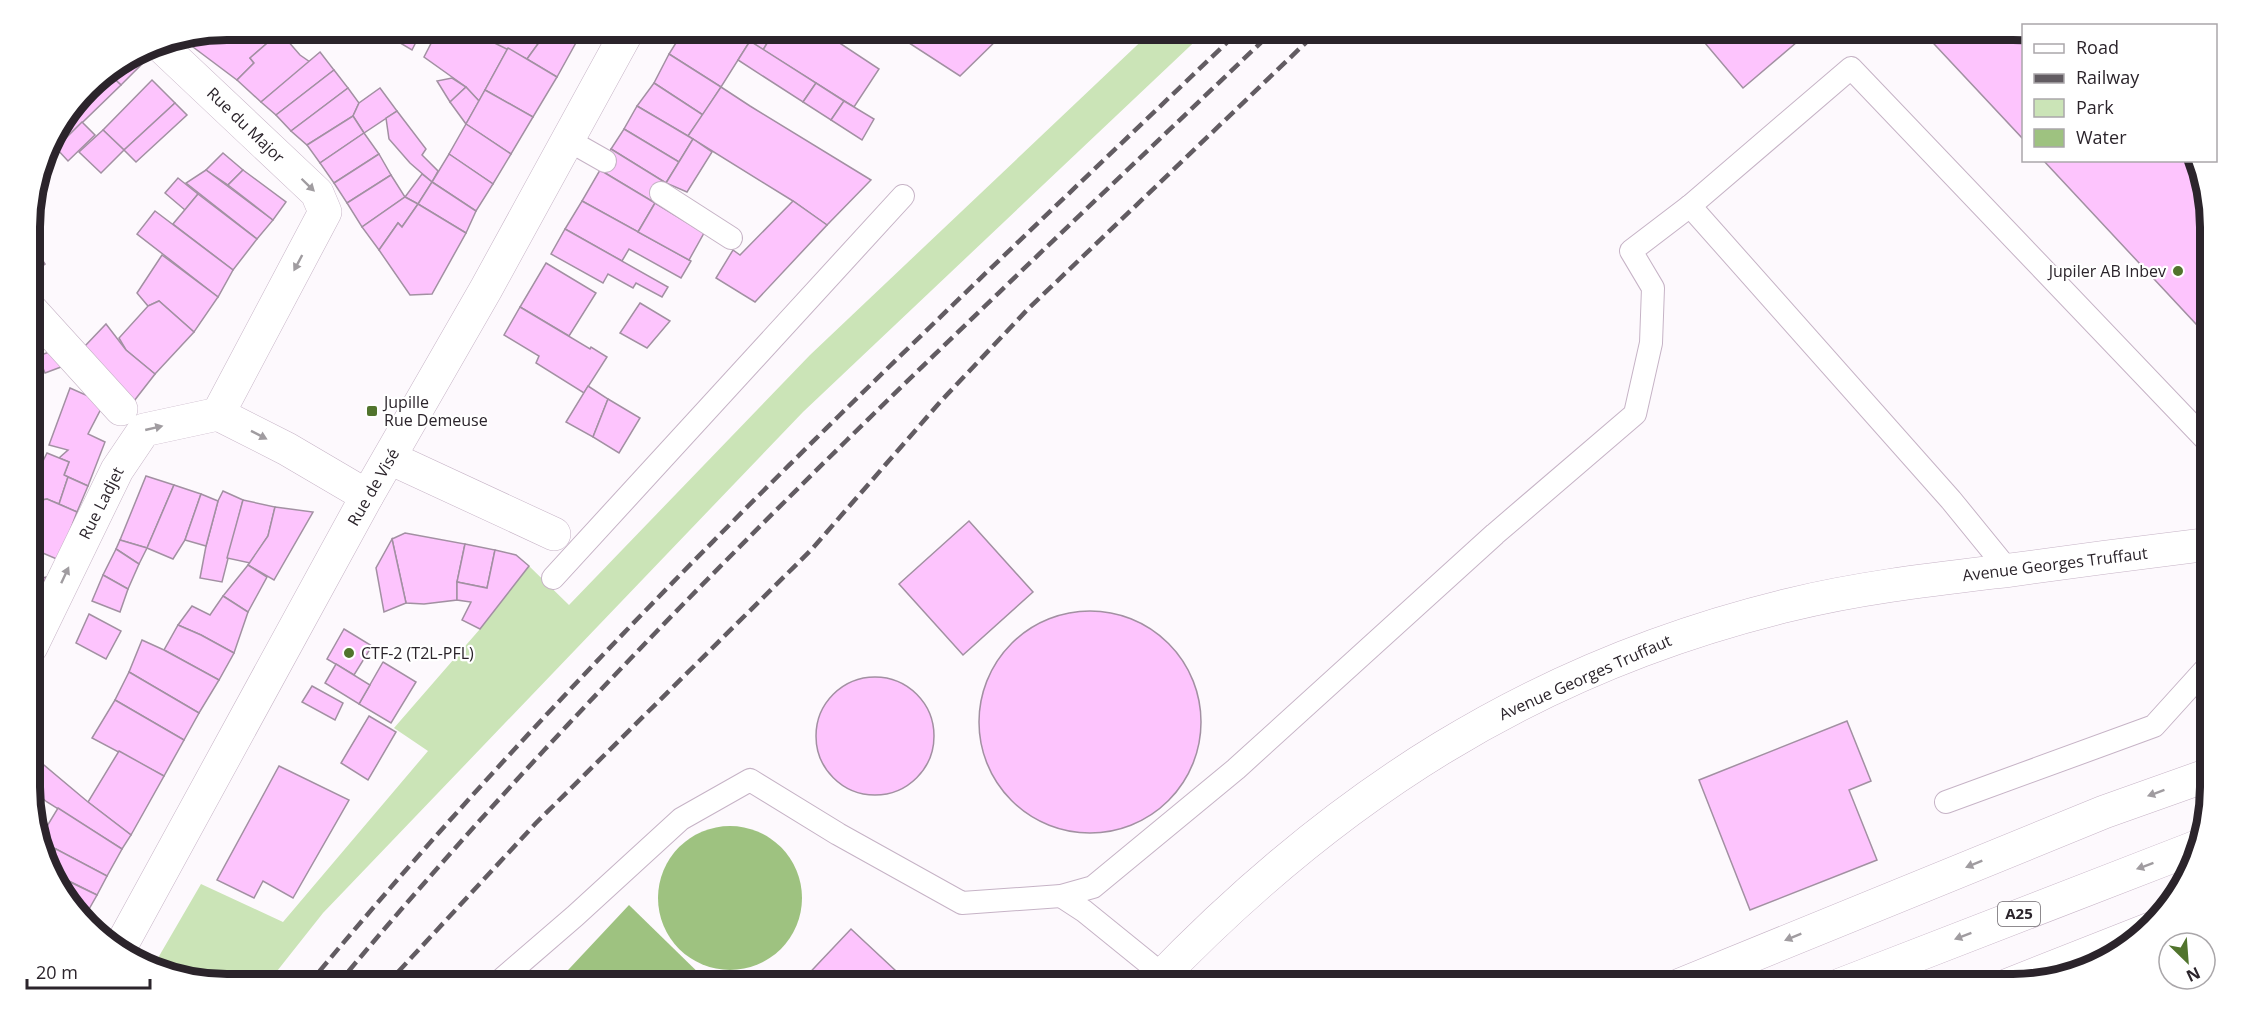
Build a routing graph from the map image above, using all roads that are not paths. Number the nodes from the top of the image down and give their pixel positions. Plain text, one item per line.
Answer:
1 (623, 40) edge
2 (166, 51) edge
3 (568, 140) junction
4 (605, 161) dead end
5 (661, 193) dead end
6 (903, 196) dead end
7 (1690, 206) junction
8 (731, 238) dead end
9 (41, 321) edge
10 (121, 409) dead end
11 (218, 414) junction
12 (2200, 434) edge
13 (390, 458) junction
14 (368, 496) junction
15 (554, 534) dead end
16 (2200, 545) edge
17 (2008, 570) junction
18 (553, 578) dead end
19 (40, 627) edge
20 (2200, 675) edge
21 (2200, 778) edge
22 (1946, 802) dead end
23 (2190, 849) edge
24 (1061, 896) junction
25 (2120, 941) edge
26 (123, 942) edge
27 (2040, 972) edge
28 (508, 974) edge
29 (1152, 974) edge
30 (1164, 974) edge
31 (1707, 974) edge
32 (1868, 974) edge

1 - 3 main road, Rue de Visé
2 -> 11 main road, Rue du Major
3 - 4 lane
3 - 13 main road, Rue de Visé
5 - 8 lane
6 - 18 lane
7 - 12 lane
7 - 17 lane
7 - 24 lane
9 - 10 main road
11 -> 14 main road
19 -> 11 main road, Rue Ladjet
13 - 14 main road, Rue de Visé
13 - 15 main road
14 - 26 main road, Rue de Visé
16 - 17 main road, Avenue Georges Truffaut
17 - 30 main road, Avenue Georges Truffaut
20 - 22 lane
21 -> 31 main road
23 -> 32 main road, A25
24 - 28 lane
24 - 29 lane
25 - 27 main road

